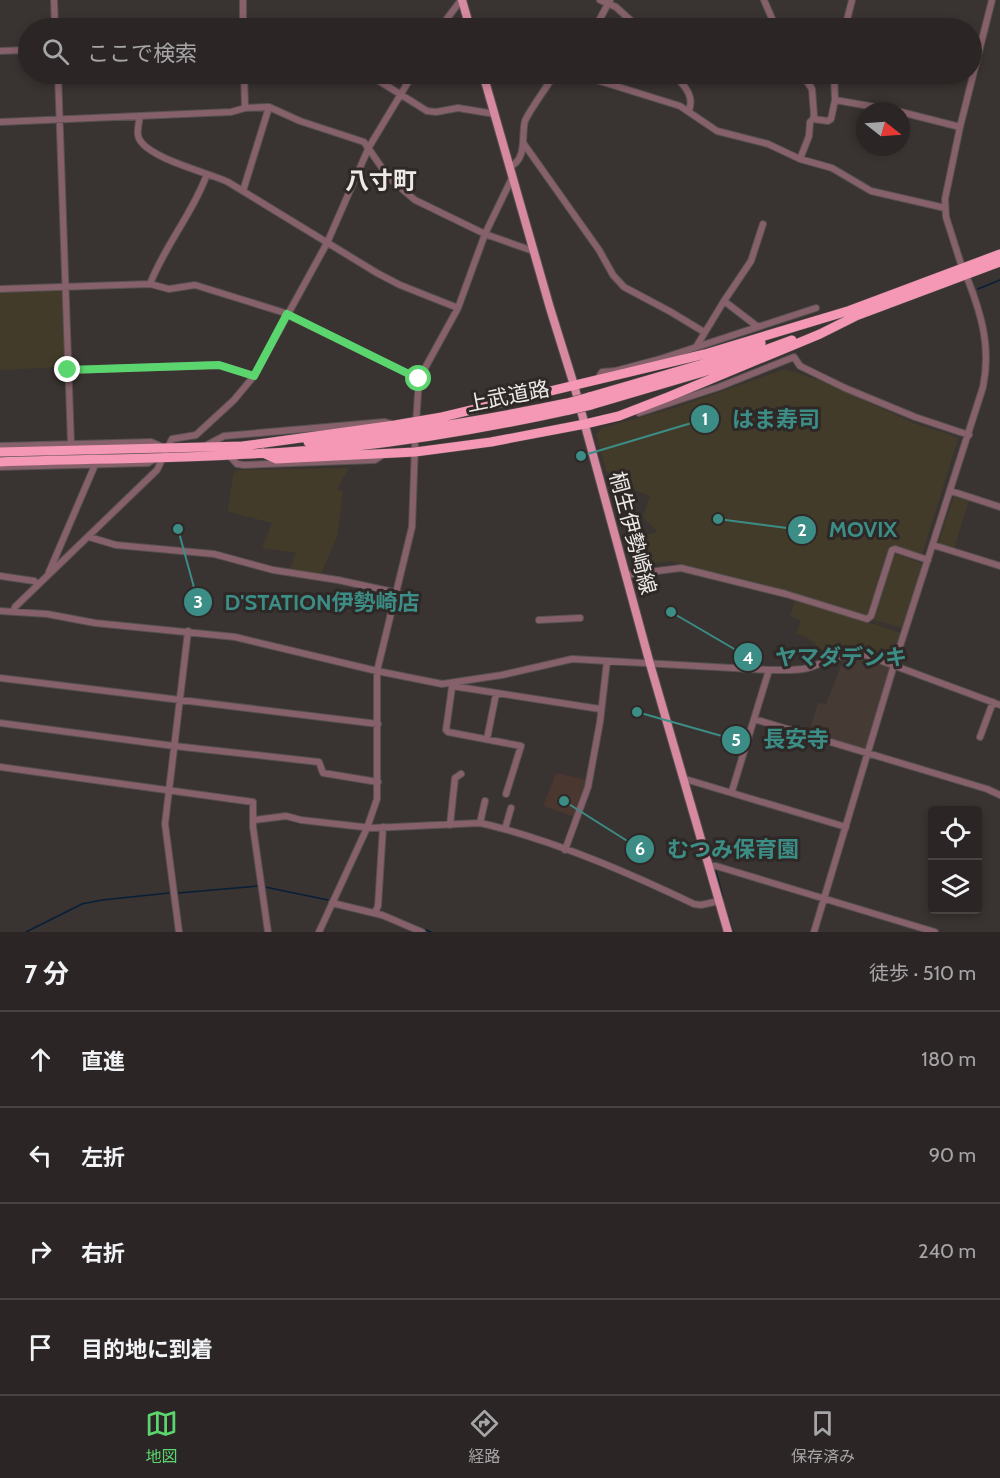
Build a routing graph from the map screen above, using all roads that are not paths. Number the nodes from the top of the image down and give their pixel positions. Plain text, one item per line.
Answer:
1 (54, 0) edge
2 (243, 0) edge
3 (461, 0) edge
4 (600, 0) edge
5 (764, 0) edge
6 (852, 0) edge
7 (992, 0) edge
8 (610, 2) edge
9 (55, 18) edge
10 (243, 18) edge
11 (448, 18) edge
12 (467, 18) edge
13 (601, 18) edge
14 (628, 18) edge
15 (772, 18) edge
16 (848, 18) edge
17 (982, 40) edge
18 (18, 50) edge
19 (0, 51) edge
20 (58, 84) edge
21 (244, 84) edge
22 (384, 84) edge
23 (406, 84) edge
24 (486, 84) edge
25 (549, 84) edge
26 (612, 84) edge
27 (682, 84) edge
28 (809, 84) edge
29 (834, 84) edge
30 (971, 84) edge
31 (400, 94) junction
32 (835, 100) junction
33 (856, 104) edge
34 (269, 107) junction
35 (245, 108) junction
36 (689, 110) junction
37 (495, 114) junction
38 (910, 114) edge
39 (140, 116) junction
40 (60, 119) junction
41 (813, 119) junction
42 (0, 122) edge
43 (960, 127) junction
44 (524, 144) junction
45 (369, 147) junction
46 (800, 159) junction
47 (509, 167) junction
48 (207, 174) junction
49 (512, 178) junction
50 (243, 191) junction
51 (945, 208) junction
52 (763, 224) dead end
53 (485, 234) junction
54 (327, 243) junction
55 (533, 251) junction
56 (1000, 254) edge
57 (1000, 262) edge
58 (962, 264) dead end
59 (968, 280) dead end
60 (150, 284) junction
61 (66, 287) junction
62 (0, 289) edge
63 (724, 301) junction
64 (458, 308) junction
65 (816, 308) dead end
66 (855, 313) junction
67 (287, 314) junction
68 (758, 327) junction
69 (704, 332) junction
70 (696, 347) junction
71 (68, 370) junction
72 (254, 376) junction
73 (419, 379) junction
74 (597, 381) junction
75 (574, 385) junction
76 (568, 406) junction
77 (619, 416) junction
78 (416, 424) junction
79 (585, 424) junction
80 (395, 425) junction
81 (969, 435) junction
82 (71, 444) junction
83 (79, 444) junction
84 (0, 446) edge
85 (204, 446) junction
86 (243, 446) junction
87 (415, 448) junction
88 (88, 450) junction
89 (0, 452) edge
90 (163, 452) junction
91 (263, 453) junction
92 (385, 453) junction
93 (228, 454) junction
94 (0, 462) edge
95 (95, 465) junction
96 (0, 467) edge
97 (951, 491) junction
98 (1000, 507) edge
99 (89, 537) junction
100 (933, 545) junction
101 (928, 560) junction
102 (1000, 566) edge
103 (49, 573) junction
104 (625, 575) junction
105 (0, 576) edge
106 (38, 584) junction
107 (398, 593) junction
108 (14, 611) junction
109 (0, 612) edge
110 (580, 618) dead end
111 (538, 620) dead end
112 (188, 631) junction
113 (607, 661) junction
114 (650, 664) junction
115 (894, 665) junction
116 (769, 670) junction
117 (377, 671) junction
118 (0, 678) edge
119 (451, 685) junction
120 (496, 694) junction
121 (180, 701) junction
122 (993, 702) junction
123 (1000, 705) edge
124 (600, 709) junction
125 (754, 719) junction
126 (0, 723) edge
127 (378, 724) junction
128 (980, 737) dead end
129 (487, 739) junction
130 (174, 746) junction
131 (868, 754) junction
132 (0, 767) edge
133 (461, 774) dead end
134 (685, 779) junction
135 (378, 782) junction
136 (168, 789) junction
137 (732, 791) junction
138 (506, 794) dead end
139 (1000, 795) edge
140 (485, 801) dead end
141 (511, 808) dead end
142 (254, 820) junction
143 (480, 823) junction
144 (450, 825) junction
145 (846, 827) junction
146 (367, 828) junction
147 (383, 828) junction
148 (505, 829) junction
149 (565, 850) junction
150 (709, 866) junction
151 (824, 898) junction
152 (719, 901) junction
153 (332, 903) junction
154 (375, 913) junction
155 (179, 932) edge
156 (268, 932) edge
157 (319, 932) edge
158 (422, 932) edge
159 (728, 932) edge
160 (814, 932) edge
161 (935, 932) edge

1 - 9 street
2 - 10 street
3 - 11 street
3 - 12 main road
4 - 8 street
5 - 15 street
6 - 16 street
7 - 17 street
8 - 13 street
8 - 14 street
18 - 19 street
20 - 40 street
21 - 35 street
22 - 31 street
23 - 31 street
24 - 37 main road, 桐生伊勢崎線
25 - 44 street
26 - 36 street
27 - 36 street
28 - 41 street
29 - 32 street
30 - 43 street
31 - 37 street
31 - 45 street
32 - 33 street
32 - 41 street
34 - 35 street
34 - 45 street
34 - 50 street
35 - 39 street
36 - 46 street
37 - 47 main road, 桐生伊勢崎線
38 - 43 street
39 - 40 street
39 - 48 street
40 - 42 street
40 - 61 street
41 - 46 street
43 - 51 street
44 - 47 street
44 - 69 street
45 - 53 street
45 - 54 street
46 - 51 street
47 - 49 main road, 桐生伊勢崎線
48 - 50 street
48 - 60 street
49 - 53 street
49 - 55 main road, 桐生伊勢崎線
50 - 54 street
51 - 58 street
52 - 63 street
53 - 55 street
53 - 64 street
54 - 64 street
54 - 67 street
55 - 75 main road, 桐生伊勢崎線
56 - 66 highway, 上武道路
57 - 66 highway, 上武道路
59 - 81 street
60 - 61 street
60 - 67 street
61 - 62 street
61 - 71 street
63 - 68 street
63 - 69 street
64 - 73 street
65 - 68 street
66 - 74 highway
66 - 76 highway, 上武道路, bridge
66 - 77 highway
67 - 72 street
67 - 73 street
68 - 70 street
69 - 70 street
70 - 74 street
71 - 72 street
71 - 82 street
72 - 90 street
73 - 78 street
74 - 75 highway
75 - 78 highway
75 - 79 main road, 桐生伊勢崎線
76 - 86 highway, 上武道路
76 - 91 highway, 上武道路
77 - 79 highway
77 - 81 street
78 - 80 highway
79 - 87 highway
79 - 104 main road, 桐生伊勢崎線
80 - 85 street
80 - 86 highway
81 - 97 street
82 - 83 street
82 - 84 street
83 - 88 street
83 - 90 street
85 - 86 highway, 上武道路
85 - 90 highway, 上武道路
87 - 92 highway
87 - 107 street
88 - 89 highway, 上武道路
88 - 90 highway, 上武道路
90 - 93 highway, 上武道路
90 - 94 highway, 上武道路
90 - 95 street
90 - 99 street
91 - 92 highway
91 - 93 highway, 上武道路
92 - 93 street
95 - 96 street
95 - 103 street
97 - 98 street
97 - 100 street
99 - 103 street
99 - 107 street
100 - 101 street
100 - 102 street
101 - 104 street
101 - 115 street
103 - 106 street
104 - 114 main road, 桐生伊勢崎線
105 - 106 street
106 - 108 street
107 - 117 street
108 - 109 street
108 - 112 street
110 - 111 street
112 - 117 street
112 - 121 street
113 - 114 street
113 - 119 street
113 - 124 street
114 - 116 street
114 - 134 main road, 桐生伊勢崎線
115 - 116 street
115 - 122 street
115 - 131 street
116 - 125 street
117 - 119 street
117 - 127 street
118 - 121 street
119 - 120 street
119 - 129 street
120 - 124 street
120 - 129 street
121 - 127 street
121 - 130 street
122 - 123 street
122 - 128 street
124 - 149 street
125 - 131 street
125 - 137 street
126 - 130 street
127 - 135 street
129 - 138 street
130 - 135 street
130 - 136 street
131 - 139 street
131 - 145 street
132 - 136 street
133 - 144 street
134 - 137 street
134 - 150 main road, 桐生伊勢崎線
135 - 146 street
136 - 142 street
136 - 155 street
137 - 145 street
140 - 143 street
141 - 148 street
142 - 146 street
142 - 156 street
143 - 144 street
143 - 148 street
144 - 147 street
145 - 151 street
146 - 147 street
146 - 153 street
147 - 154 street
148 - 149 street
149 - 152 street
150 - 151 street
150 - 152 main road, 桐生伊勢崎線
151 - 160 street
151 - 161 street
152 - 159 main road, 桐生伊勢崎線
153 - 154 street
153 - 157 street
154 - 158 street

